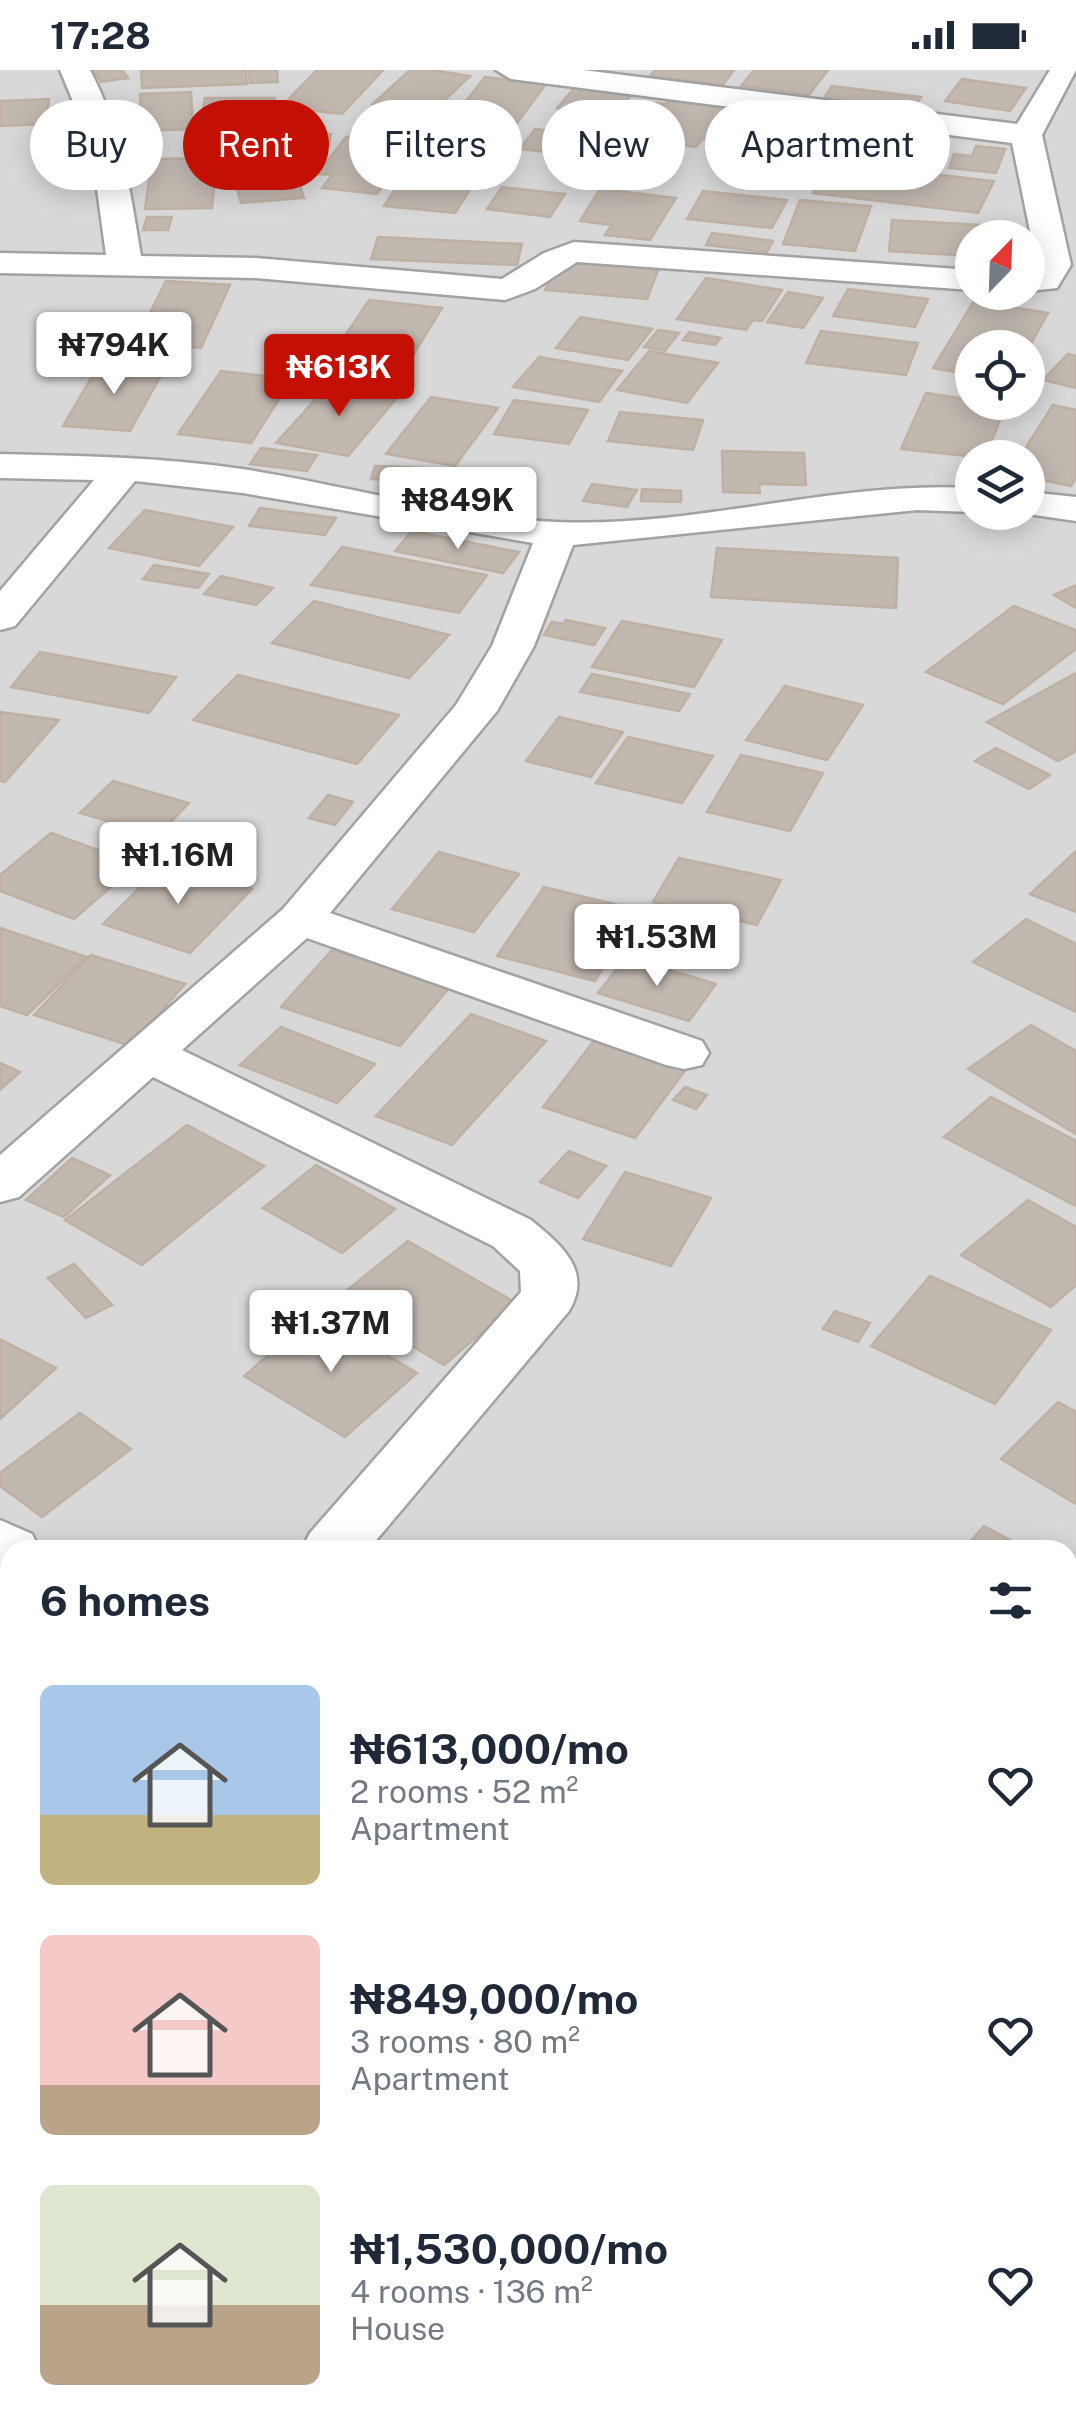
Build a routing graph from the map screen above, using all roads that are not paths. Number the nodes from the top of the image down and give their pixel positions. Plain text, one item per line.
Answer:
1 (75, 70) edge
2 (511, 70) edge
3 (1065, 70) edge
4 (1026, 135) junction
5 (1060, 227) edge
6 (0, 263) edge
7 (125, 266) junction
8 (955, 279) edge
9 (1045, 280) edge
10 (0, 466) edge
11 (124, 469) junction
12 (955, 499) edge
13 (1045, 506) edge
14 (1076, 509) edge
15 (557, 534) junction
16 (0, 617) edge
17 (300, 919) junction
18 (146, 1053) junction
19 (684, 1053) dead end
20 (0, 1184) edge
21 (341, 1540) edge

1 - 7 street
2 - 4 street
3 - 4 street
4 - 5 street
5 - 9 street
6 - 7 street
7 - 8 street
10 - 11 street
11 - 15 street
11 - 16 street
12 - 15 street
13 - 14 street
15 - 17 street
17 - 18 street
17 - 19 street
18 - 20 street
18 - 21 street

